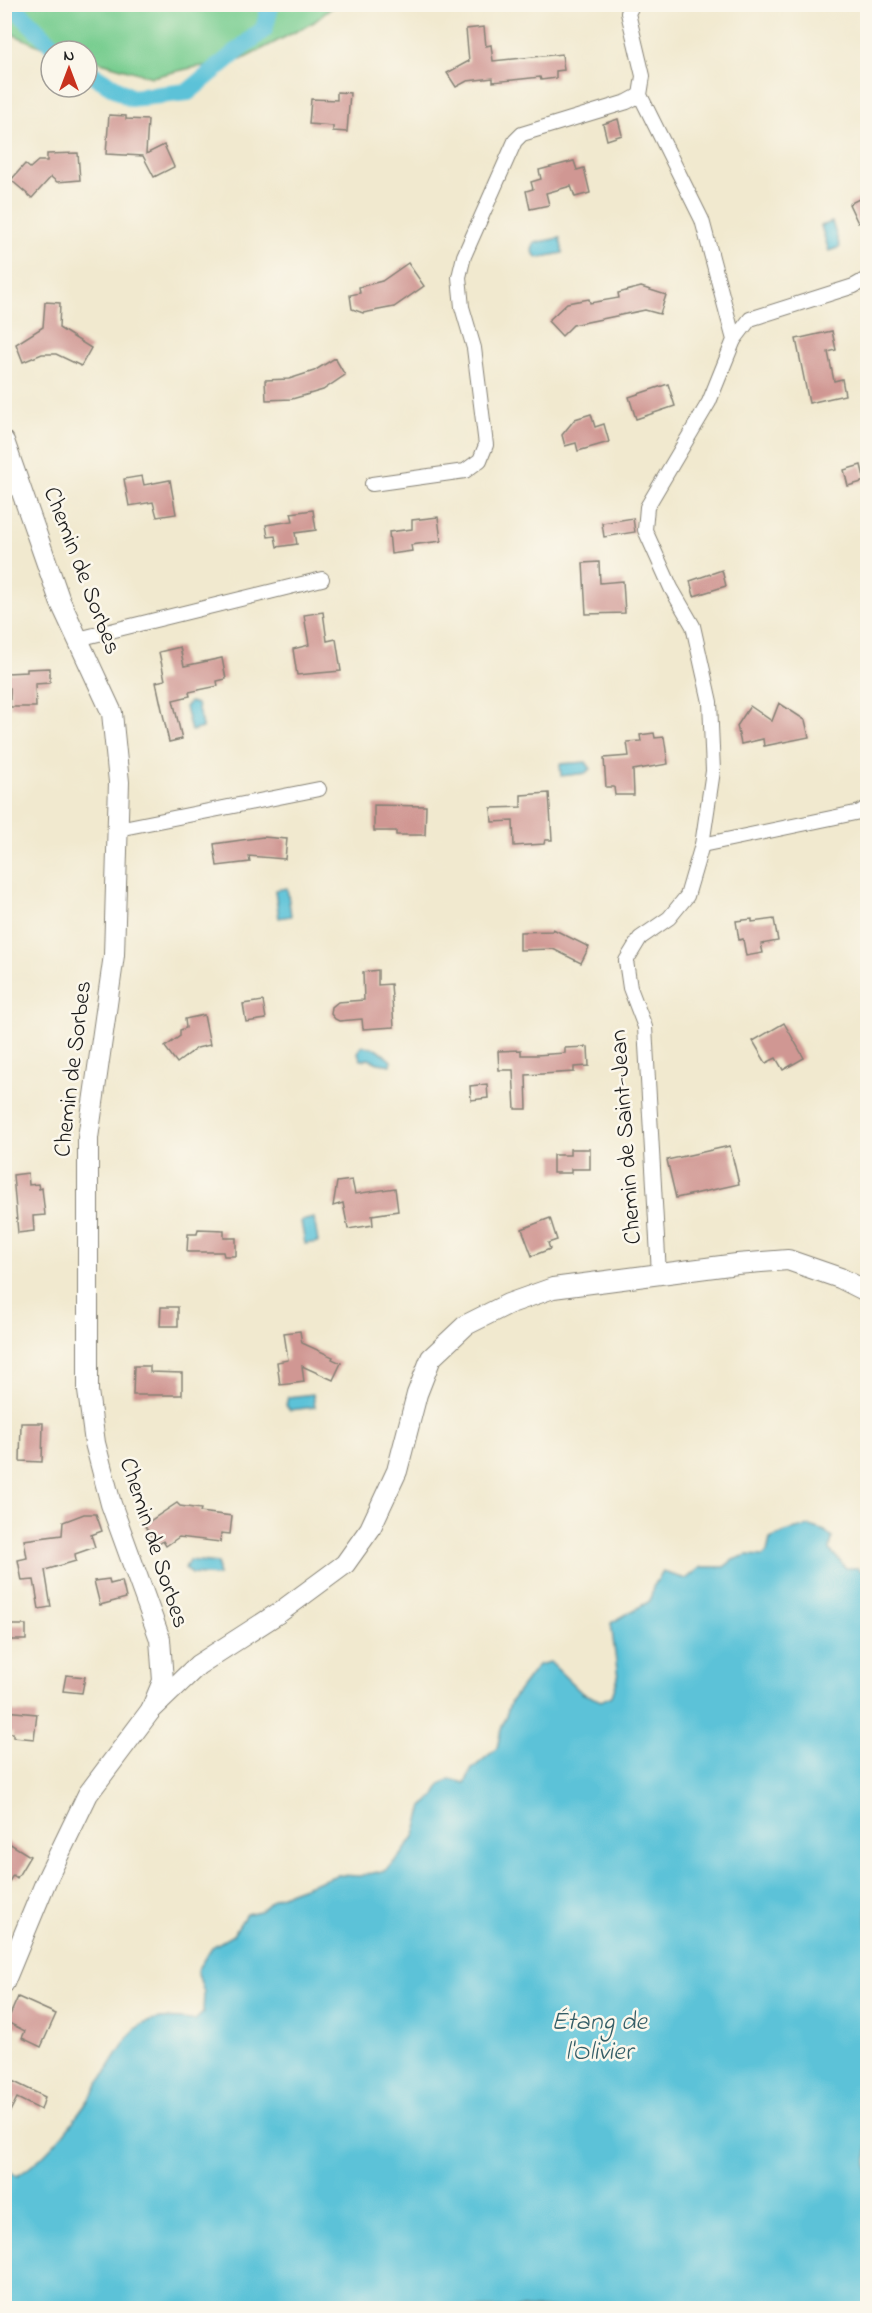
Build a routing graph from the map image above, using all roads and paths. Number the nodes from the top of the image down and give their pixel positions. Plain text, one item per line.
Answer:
1 (633, 4) edge
2 (640, 95) junction
3 (867, 278) edge
4 (734, 340) junction
5 (4, 441) edge
6 (372, 484) dead end
7 (322, 579) dead end
8 (78, 639) junction
9 (319, 789) dead end
10 (867, 807) edge
11 (118, 829) junction
12 (702, 845) junction
13 (659, 1274) junction
14 (867, 1292) edge
15 (151, 1710) junction
16 (4, 1983) edge

1 - 2 street
2 - 4 street
2 - 6 street
3 - 4 street, Chemin de Saint-Jean
4 - 12 street, Chemin de Saint-Jean
5 - 8 street, Chemin de Sorbes
7 - 8 street
8 - 11 street, Chemin de Sorbes
9 - 11 street
10 - 12 street
11 - 15 street, Chemin de Sorbes
12 - 13 street, Chemin de Saint-Jean
13 - 14 street
13 - 15 street
15 - 16 street

